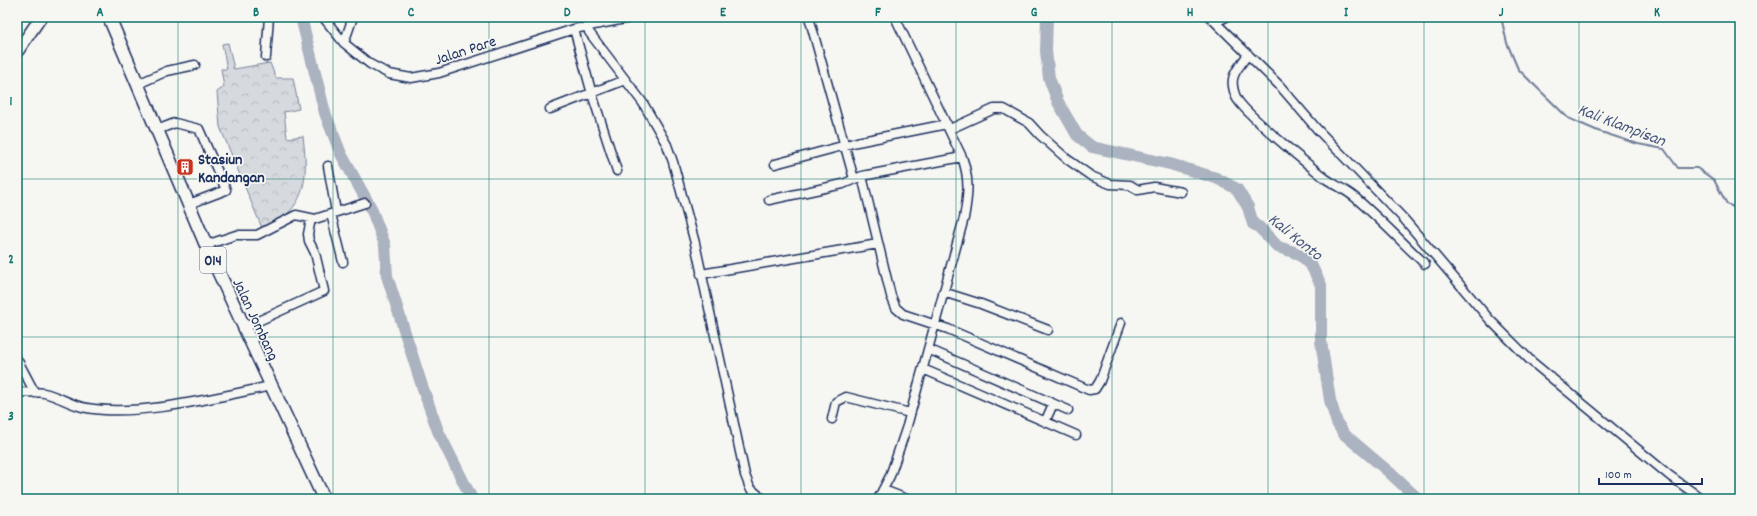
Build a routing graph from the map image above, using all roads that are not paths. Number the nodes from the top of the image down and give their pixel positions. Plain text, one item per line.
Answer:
1 (41, 17) edge
2 (110, 17) edge
3 (269, 17) edge
4 (323, 17) edge
5 (353, 17) edge
6 (586, 17) edge
7 (635, 17) edge
8 (809, 17) edge
9 (895, 17) edge
10 (1226, 17) edge
11 (1213, 20) edge
12 (588, 26) junction
13 (574, 29) junction
14 (344, 43) junction
15 (17, 52) edge
16 (1248, 54) junction
17 (266, 57) dead end
18 (194, 65) dead end
19 (625, 80) junction
20 (138, 84) junction
21 (592, 94) junction
22 (550, 109) dead end
23 (948, 126) junction
24 (157, 130) junction
25 (845, 145) junction
26 (962, 157) junction
27 (775, 164) dead end
28 (328, 166) dead end
29 (617, 171) dead end
30 (862, 176) junction
31 (854, 179) junction
32 (1181, 192) dead end
33 (769, 200) dead end
34 (365, 202) dead end
35 (189, 204) junction
36 (333, 213) junction
37 (311, 219) junction
38 (878, 244) junction
39 (206, 246) junction
40 (343, 262) dead end
41 (1425, 264) dead end
42 (701, 274) junction
43 (943, 292) junction
44 (1121, 323) dead end
45 (934, 324) junction
46 (243, 328) junction
47 (1048, 330) dead end
48 (928, 349) junction
49 (17, 359) edge
50 (923, 369) junction
51 (271, 386) junction
52 (17, 391) edge
53 (32, 393) junction
54 (1053, 404) junction
55 (1068, 410) dead end
56 (910, 413) junction
57 (832, 419) dead end
58 (1045, 422) junction
59 (1076, 435) dead end
60 (884, 490) junction
61 (324, 499) edge
62 (763, 499) edge
63 (878, 499) edge
64 (907, 499) edge
65 (1702, 499) edge

1 - 15 street
2 - 20 main road, Jalan Jombang / 014
3 - 17 street
4 - 14 street, Jalan Pare
5 - 14 street
6 - 12 street
7 - 12 street, Jalan Pare
8 - 25 street
9 - 23 street
10 - 11 street
11 - 16 street
12 - 13 street, Jalan Pare
12 - 19 street
13 - 14 street, Jalan Pare
13 - 21 street
16 - 41 street
16 - 65 street
18 - 20 street
19 - 21 street
19 - 42 street
20 - 24 main road, Jalan Jombang / 014
21 - 22 street
21 - 29 street
23 - 25 street
23 - 26 street
23 - 32 street
24 - 35 main road, Jalan Jombang / 014
24 - 35 street
25 - 27 street
25 - 31 street
26 - 30 street
26 - 43 street
28 - 36 street
30 - 31 street
30 - 38 street
31 - 33 street
34 - 36 street
35 - 39 main road, Jalan Jombang / 014
36 - 37 street
36 - 40 street
37 - 39 street
37 - 46 street
38 - 42 street
38 - 45 street
39 - 46 main road, Jalan Jombang / 014
42 - 62 street
43 - 45 street
43 - 47 street
44 - 45 street
45 - 48 street
46 - 51 main road, Jalan Jombang / 014
48 - 50 street
48 - 54 street
49 - 53 street
50 - 56 street
50 - 58 street
51 - 53 street
51 - 61 main road, Jalan Jombang / 014
52 - 53 street
54 - 55 street
54 - 58 street
56 - 57 street
56 - 60 street
58 - 59 street
60 - 63 street
60 - 64 street

